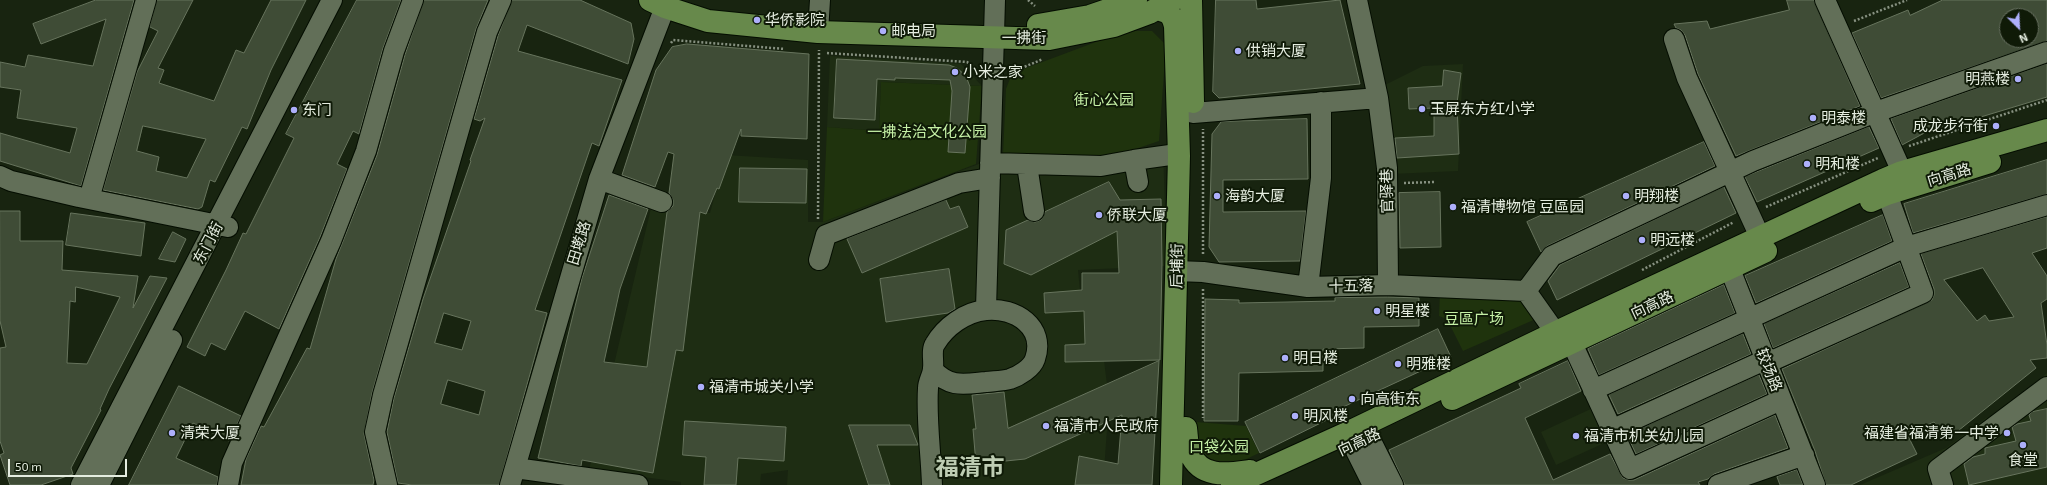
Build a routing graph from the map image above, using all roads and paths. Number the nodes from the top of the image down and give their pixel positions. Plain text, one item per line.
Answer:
1 (146, 0) edge
2 (332, 0) edge
3 (347, 0) edge
4 (413, 0) edge
5 (501, 0) edge
6 (820, 0) edge
7 (995, 0) edge
8 (1136, 0) edge
9 (1357, 0) edge
10 (1825, 0) edge
11 (1907, 0) edge
12 (1181, 3) edge
13 (658, 4) edge
14 (1837, 28) junction
15 (994, 38) junction
16 (1674, 39) dead end
17 (669, 44) dead end
18 (816, 45) junction
19 (788, 50) dead end
20 (2047, 52) edge
21 (979, 74) dead end
22 (1378, 98) junction
23 (2047, 100) edge
24 (1321, 102) junction
25 (1198, 112) junction
26 (1876, 112) junction
27 (2047, 130) edge
28 (2047, 145) edge
29 (1893, 152) junction
30 (1179, 156) junction
31 (1134, 160) junction
32 (1027, 165) junction
33 (990, 170) junction
34 (1730, 172) junction
35 (0, 176) edge
36 (599, 178) junction
37 (1138, 182) dead end
38 (1434, 182) dead end
39 (1891, 182) junction
40 (1388, 183) junction
41 (89, 199) junction
42 (662, 202) dead end
43 (2047, 205) edge
44 (1034, 211) dead end
45 (1750, 214) junction
46 (223, 226) junction
47 (826, 235) junction
48 (1760, 237) junction
49 (1906, 247) junction
50 (1724, 254) junction
51 (819, 260) dead end
52 (1190, 272) junction
53 (1638, 272) dead end
54 (1388, 285) junction
55 (1308, 287) junction
56 (1526, 291) junction
57 (986, 310) junction
58 (1749, 317) junction
59 (1564, 334) junction
60 (1764, 360) junction
61 (933, 370) junction
62 (2047, 387) edge
63 (1593, 390) junction
64 (1781, 400) junction
65 (1194, 426) junction
66 (1611, 430) junction
67 (1358, 435) junction
68 (1804, 454) junction
69 (513, 476) edge
70 (1268, 476) edge
71 (81, 485) edge
72 (99, 485) edge
73 (228, 485) edge
74 (387, 485) edge
75 (638, 485) edge
76 (932, 485) edge
77 (1172, 485) edge
78 (1184, 485) edge
79 (1232, 485) edge
80 (1373, 485) edge
81 (1393, 485) edge
82 (1718, 485) edge
83 (1815, 485) edge
84 (1943, 485) edge

1 - 41 street
2 - 46 street, 东门街
3 - 46 street, 东门街
4 - 73 street
5 - 74 street
6 - 18 street
7 - 15 street
8 - 15 main road, 一拂街
9 - 22 street, 官驿巷
10 - 14 street
11 - 14 path
12 - 15 main road, 一拂街
12 - 25 main road, 后埔街
12 - 30 main road, 后埔街
13 - 18 main road
13 - 36 street, 田墘路
14 - 26 street
15 - 18 main road
15 - 33 street
16 - 34 street
17 - 19 path
18 - 21 path
18 - 47 path
20 - 26 street
22 - 24 street
22 - 40 street, 官驿巷
23 - 29 path
24 - 25 street
24 - 55 street
25 - 52 main road, 后埔街
25 - 52 path
26 - 29 street
26 - 34 street
27 - 39 main road, 向高路
28 - 39 main road, 向高路
29 - 39 street
29 - 45 path
30 - 31 street
30 - 52 main road, 后埔街
31 - 32 street
31 - 37 street
32 - 33 street
32 - 44 street
33 - 47 street
33 - 57 street
34 - 45 street
34 - 56 street
35 - 41 street
36 - 42 street
36 - 69 street, 田墘路
38 - 40 path
39 - 48 main road, 向高路
39 - 49 street
39 - 59 main road, 向高路
40 - 54 street, 官驿巷
41 - 46 street
43 - 49 street
45 - 48 street
45 - 53 path
46 - 71 street, 东门街
46 - 72 street, 东门街
47 - 51 street
48 - 50 main road, 向高路
49 - 58 street
49 - 60 street
50 - 58 street, 较场路
50 - 59 main road, 向高路
52 - 55 street, 十五落
52 - 65 main road, 后埔街
52 - 65 path
52 - 77 main road, 后埔街
54 - 55 street, 十五落
54 - 56 street, 十五落
56 - 59 street
57 - 61 street
57 - 61 street
58 - 60 street, 较场路
58 - 63 street
59 - 63 street
59 - 67 main road, 向高路
60 - 64 street, 较场路
60 - 66 street
61 - 76 street
62 - 84 street
63 - 66 street
64 - 66 street
64 - 68 street, 较场路
65 - 70 main road, 向高路
65 - 78 main road, 后埔街
67 - 70 main road, 向高路
67 - 80 street
67 - 81 street
68 - 82 street
68 - 83 street, 较场路
69 - 75 street
70 - 79 main road, 向高路

